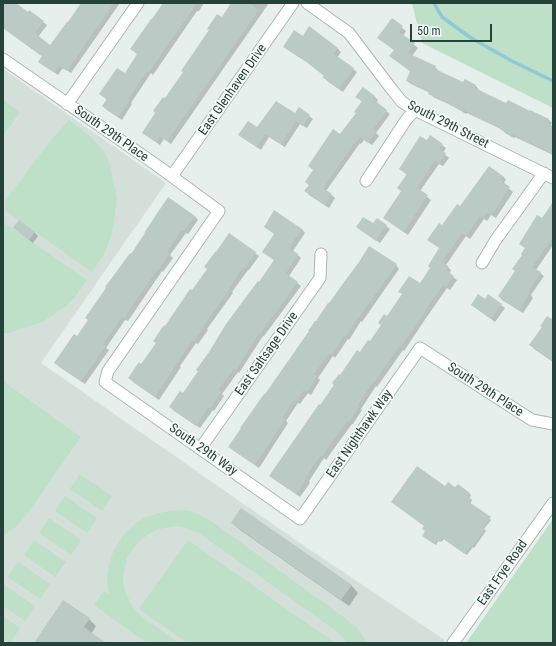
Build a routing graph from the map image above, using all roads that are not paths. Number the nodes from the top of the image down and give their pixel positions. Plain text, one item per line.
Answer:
1 (138, 3) edge
2 (293, 3) edge
3 (307, 3) edge
4 (3, 59) edge
5 (68, 104) junction
6 (415, 110) junction
7 (548, 175) edge
8 (172, 176) junction
9 (366, 181) dead end
10 (320, 254) dead end
11 (482, 263) dead end
12 (420, 348) joint
13 (105, 382) joint
14 (553, 424) edge
15 (200, 449) junction
16 (553, 503) edge
17 (300, 519) joint
18 (453, 643) edge

1 - 5 street
2 - 8 street, East Glenhaven Drive
3 - 6 street, South 29th Street
4 - 5 street, South 29th Place
5 - 8 street, South 29th Place
6 - 7 street, South 29th Street
6 - 9 street
7 - 11 street
8 - 13 street, South 29th Place
10 - 15 street, East Saltsage Drive
12 - 14 street, South 29th Place
12 - 17 street, East Nighthawk Way
13 - 15 street, South 29th Way
15 - 17 street, South 29th Way
16 - 18 street, East Frye Road

